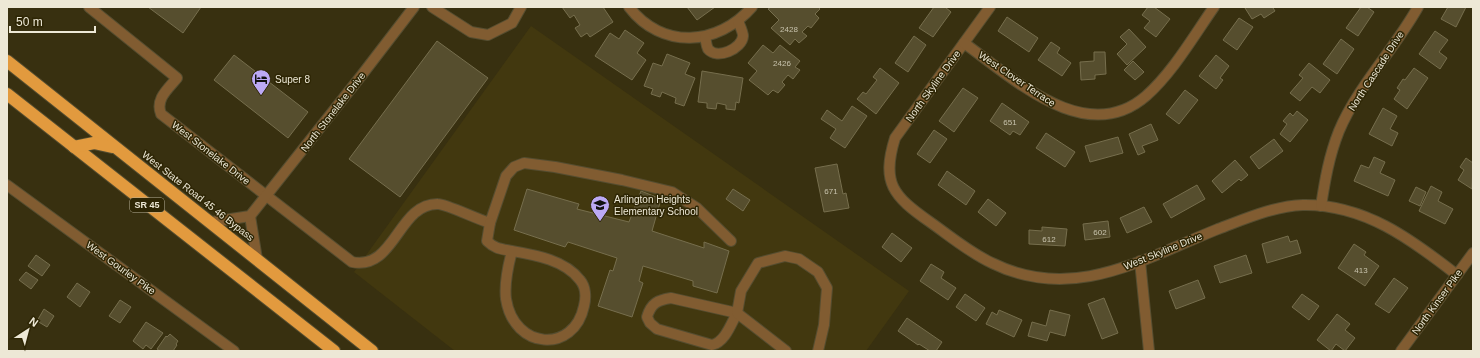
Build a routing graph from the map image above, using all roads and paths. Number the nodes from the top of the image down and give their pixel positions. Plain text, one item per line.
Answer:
1 (89, 7) edge
2 (414, 7) edge
3 (432, 7) edge
4 (521, 7) edge
5 (629, 7) edge
6 (752, 7) edge
7 (990, 7) edge
8 (1214, 7) edge
9 (1418, 7) edge
10 (738, 21) junction
11 (705, 37) junction
12 (964, 43) junction
13 (7, 61) edge
14 (7, 95) edge
15 (74, 147) junction
16 (117, 148) junction
17 (889, 171) joint
18 (7, 185) edge
19 (267, 196) junction
20 (1321, 206) junction
21 (250, 216) junction
22 (212, 222) junction
23 (490, 224) junction
24 (731, 241) dead end
25 (512, 251) junction
26 (1473, 253) edge
27 (257, 259) junction
28 (1140, 261) junction
29 (1457, 275) junction
30 (736, 313) junction
31 (234, 351) edge
32 (334, 351) edge
33 (372, 351) edge
34 (786, 351) edge
35 (818, 351) edge
36 (1149, 351) edge
37 (1401, 351) edge

1 - 19 street, West Stonelake Drive
2 - 19 street, North Stonelake Drive
3 - 4 street
5 - 11 street
6 - 10 street
7 - 12 street, North Skyline Drive
8 - 12 street, West Clover Terrace
9 - 20 street, North Cascade Drive
10 - 11 street
10 - 11 street
12 - 17 street, North Skyline Drive
13 - 16 highway, West State Road 45 46 Bypass / SR 45
14 - 15 highway, SR 45
15 - 16 highway
15 - 32 highway, SR 45
16 - 22 highway, West State Road 45 46 Bypass / SR 45
17 - 28 street, West Skyline Drive
18 - 31 street, West Gourley Pike
19 - 21 street, North Stonelake Drive
19 - 23 street, West Stonelake Drive
20 - 28 street, West Skyline Drive
20 - 29 street, West Skyline Drive
21 - 22 street
21 - 27 street
22 - 27 highway, West State Road 45 46 Bypass / SR 45
23 - 24 street
23 - 25 street
25 - 25 street
26 - 29 street, North Kinser Pike
27 - 33 highway, West State Road 45 46 Bypass / SR 45
28 - 36 street
29 - 37 street, North Kinser Pike
30 - 30 street
30 - 34 street
30 - 35 street

